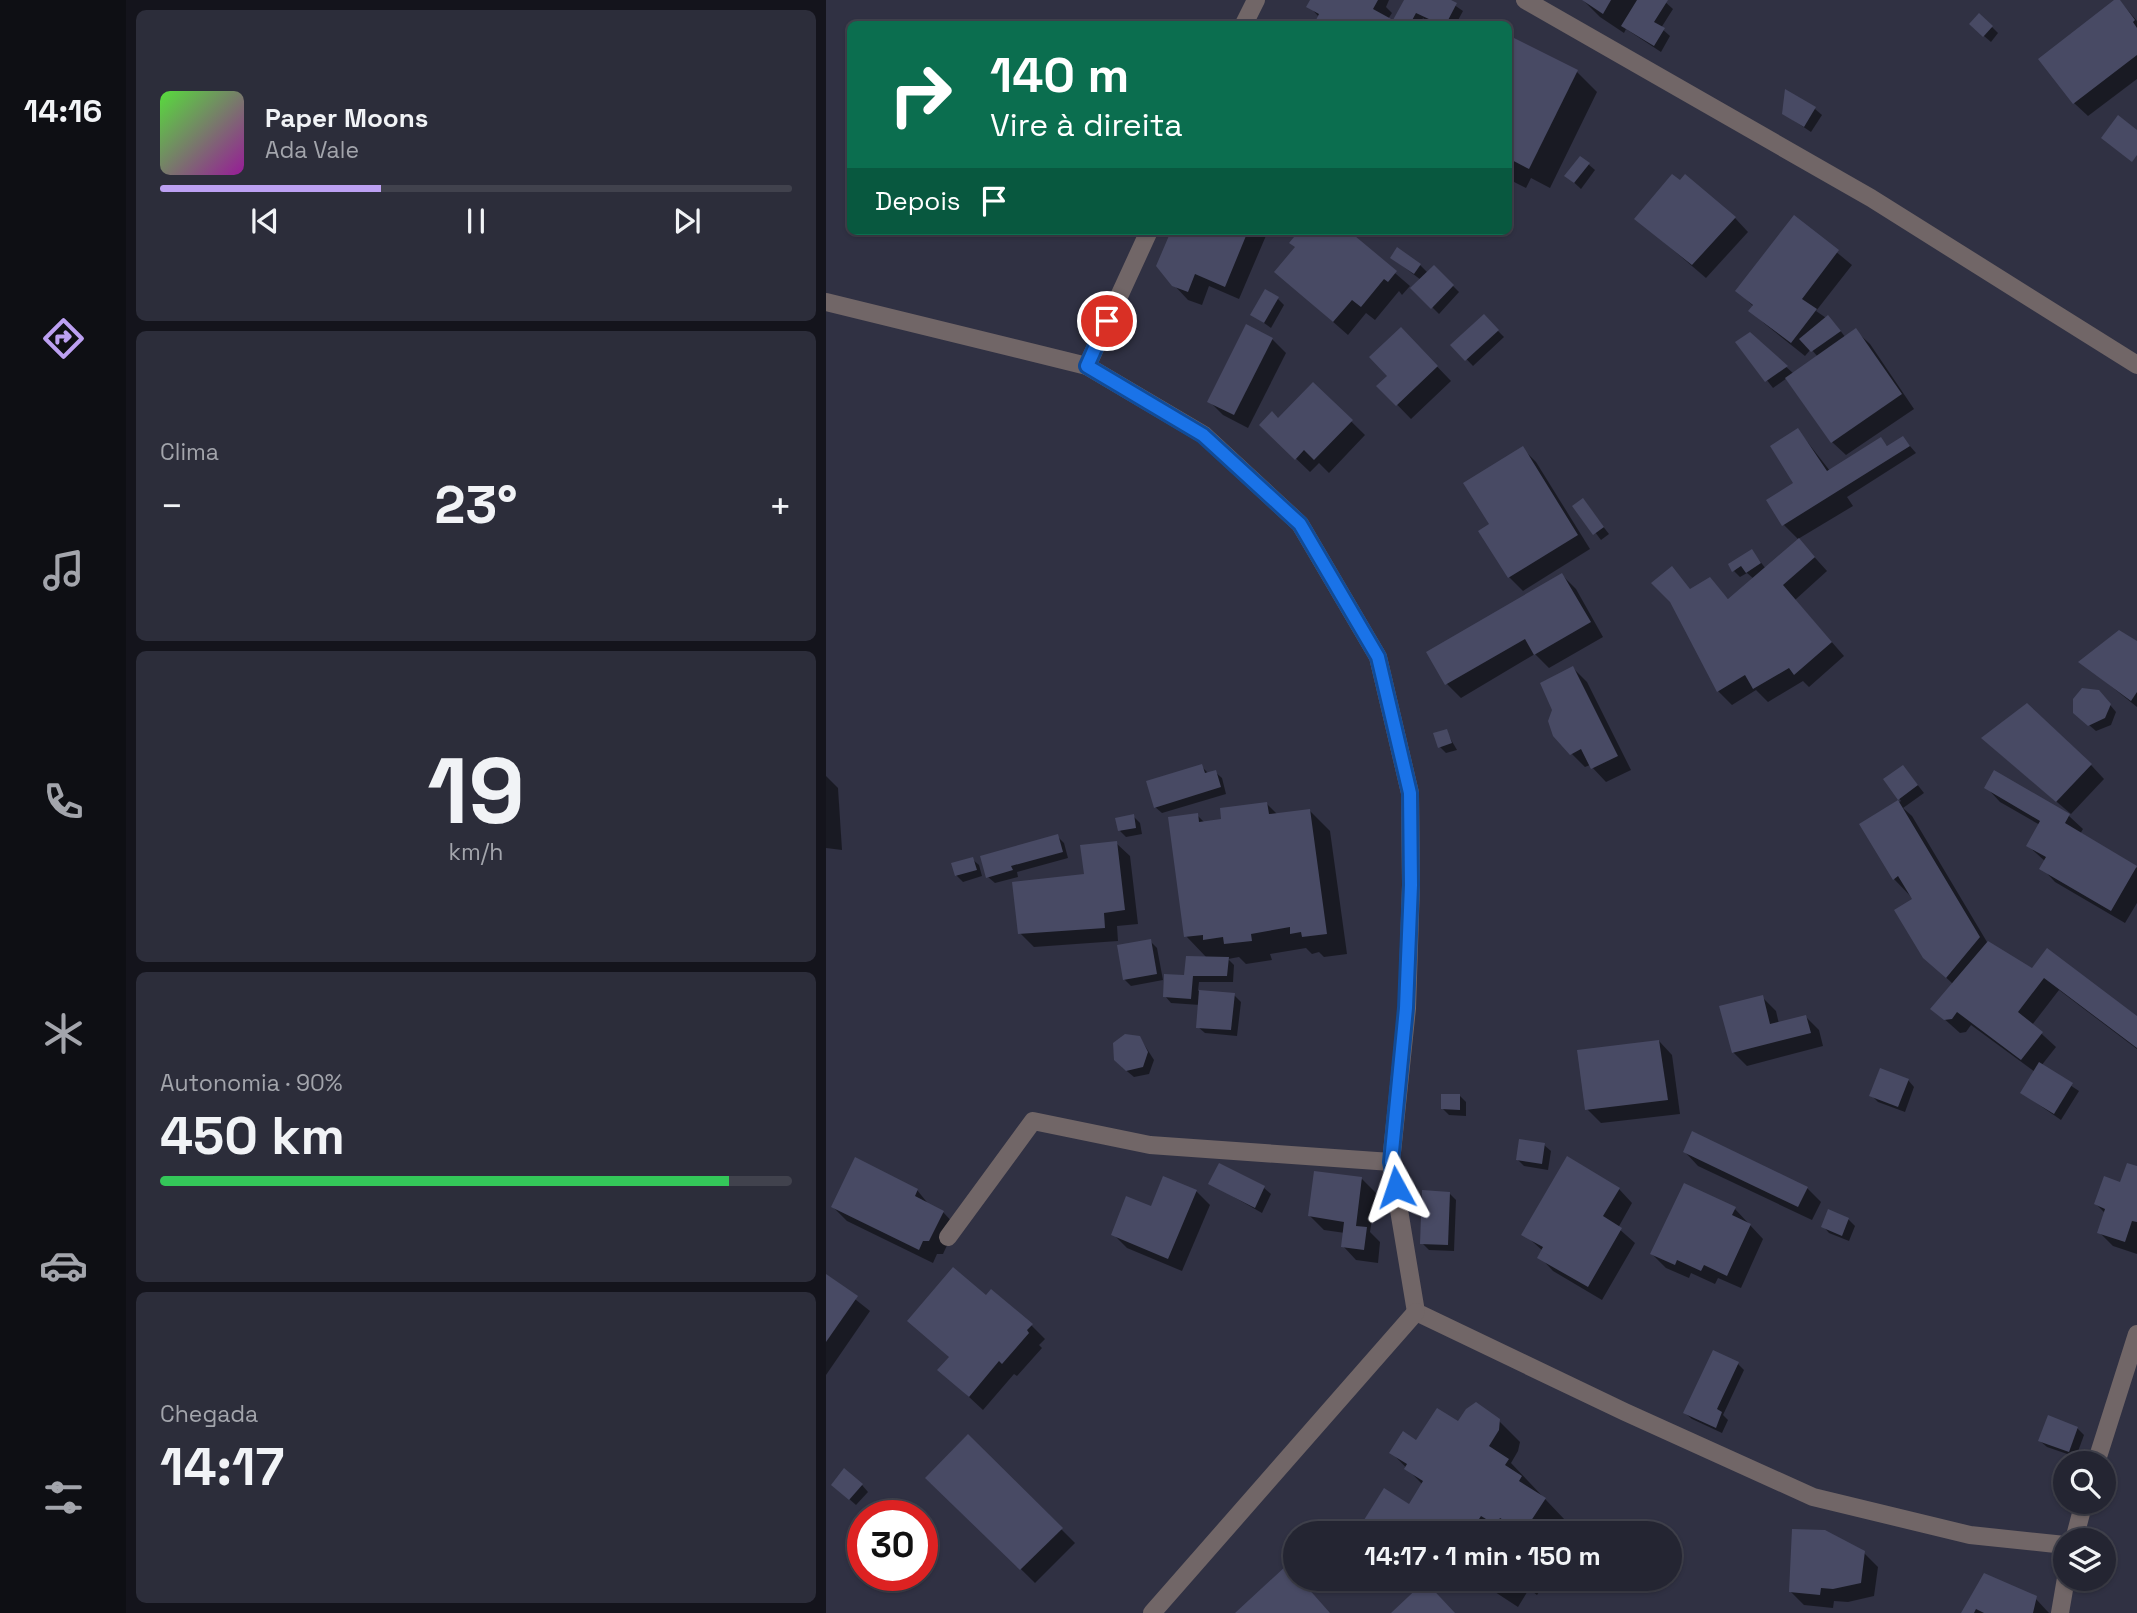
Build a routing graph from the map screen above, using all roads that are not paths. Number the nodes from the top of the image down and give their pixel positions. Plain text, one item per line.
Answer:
1 (1256, 0) edge
2 (1525, 0) edge
3 (1246, 21) edge
4 (1147, 235) edge
5 (826, 302) edge
6 (2137, 365) edge
7 (1087, 366) junction
8 (1391, 1162) junction
9 (948, 1237) dead end
10 (1416, 1312) junction
11 (2137, 1334) edge
12 (2100, 1451) edge
13 (2053, 1544) edge
14 (2064, 1591) edge
15 (1152, 1613) edge
16 (2060, 1613) edge

1 - 3 street
2 - 6 street
4 - 7 street
5 - 7 street
7 - 8 street
8 - 9 street
8 - 10 street
10 - 13 street
10 - 15 street
11 - 12 street
14 - 16 street

